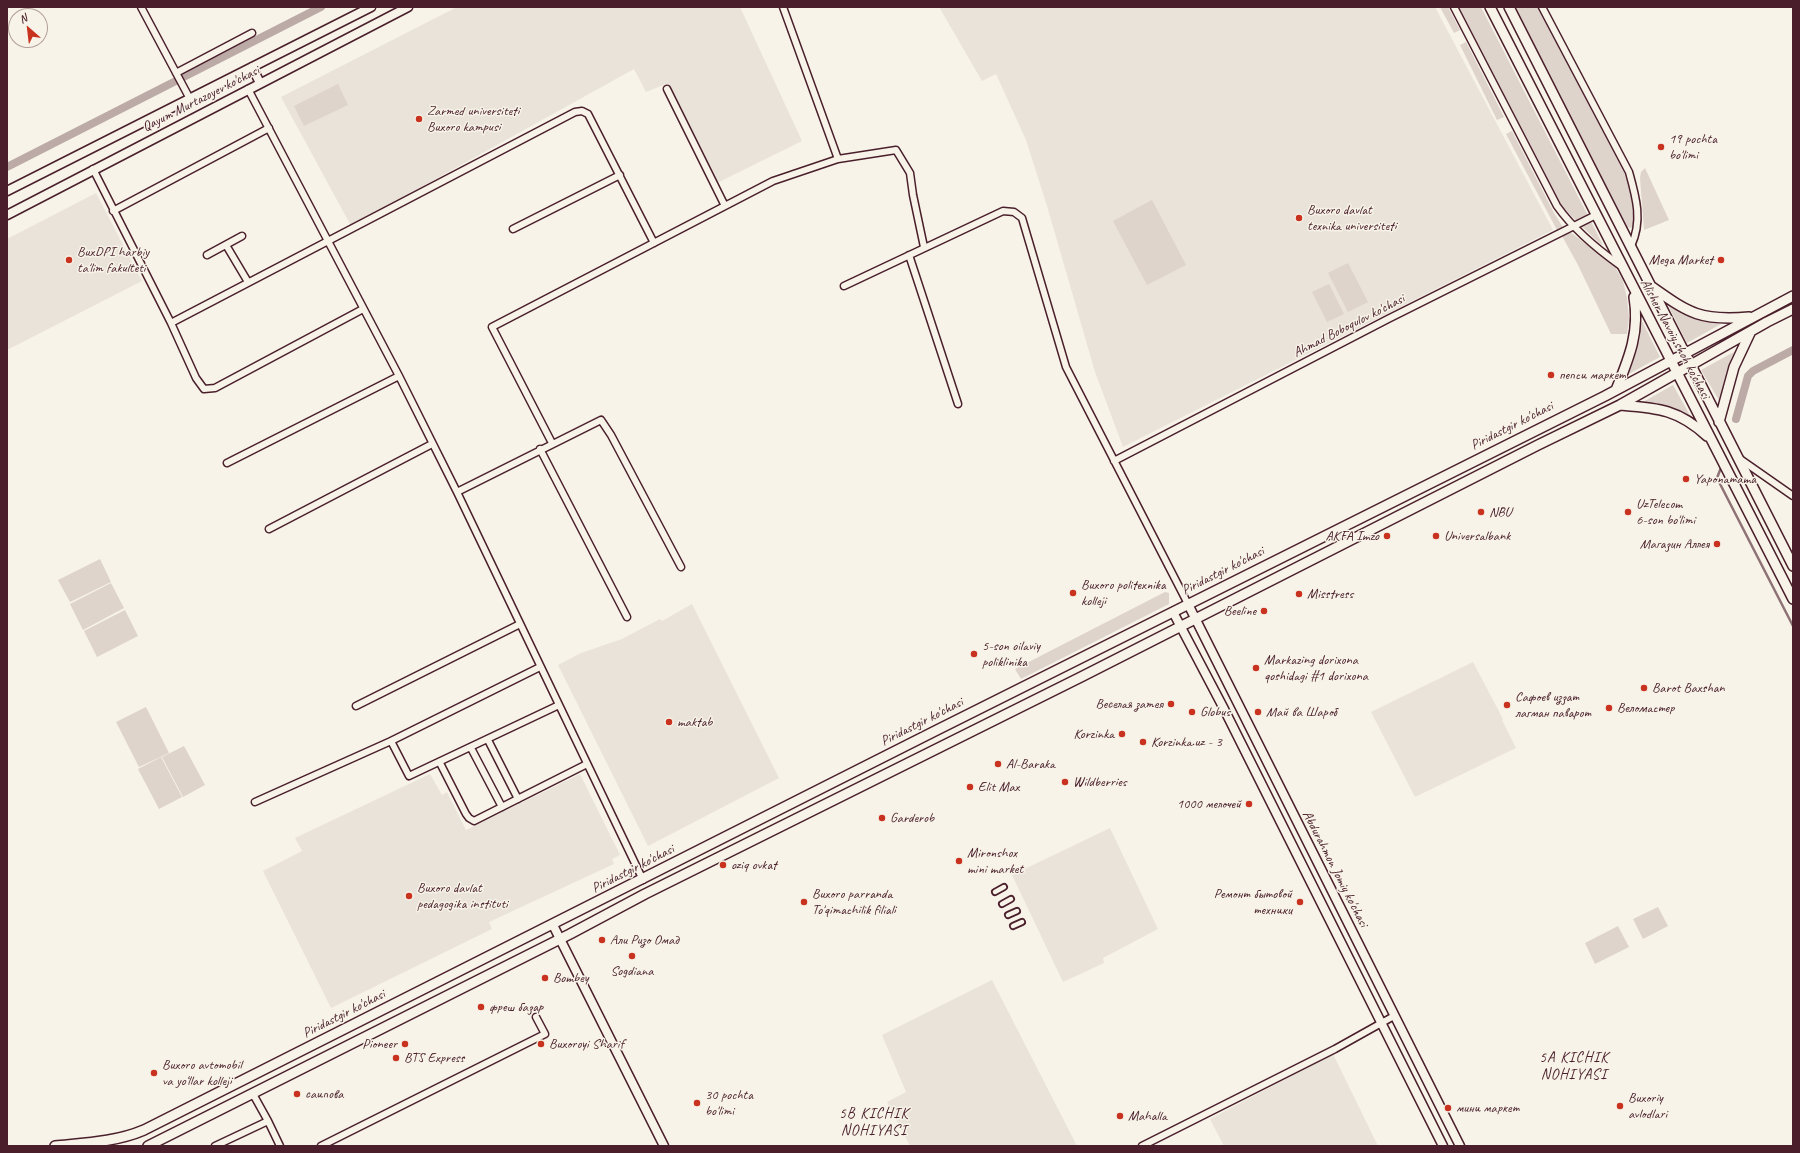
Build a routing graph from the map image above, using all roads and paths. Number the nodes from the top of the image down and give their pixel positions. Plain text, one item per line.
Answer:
1 (142, 7) edge
2 (371, 7) edge
3 (408, 7) edge
4 (783, 7) edge
5 (1454, 7) edge
6 (1490, 7) edge
7 (1509, 7) edge
8 (1542, 7) edge
9 (252, 33) dead end
10 (252, 67) junction
11 (177, 75) junction
12 (260, 83) junction
13 (248, 89) junction
14 (667, 89) dead end
15 (190, 99) junction
16 (269, 128) junction
17 (838, 159) junction
18 (93, 169) junction
19 (620, 174) junction
20 (7, 190) edge
21 (725, 206) junction
22 (113, 211) junction
23 (7, 215) edge
24 (1596, 215) junction
25 (1574, 227) junction
26 (513, 229) dead end
27 (242, 236) dead end
28 (328, 242) junction
29 (654, 242) junction
30 (226, 245) junction
31 (1631, 246) junction
32 (924, 247) junction
33 (208, 255) dead end
34 (909, 255) junction
35 (1621, 266) junction
36 (248, 282) junction
37 (844, 286) dead end
38 (1651, 286) junction
39 (1633, 290) junction
40 (1793, 296) edge
41 (362, 309) junction
42 (1793, 309) edge
43 (1752, 317) junction
44 (171, 323) junction
45 (1750, 333) junction
46 (1684, 353) junction
47 (1670, 360) junction
48 (1690, 366) junction
49 (1678, 373) junction
50 (399, 376) junction
51 (1616, 390) junction
52 (958, 404) dead end
53 (1620, 405) junction
54 (1719, 422) junction
55 (1711, 440) junction
56 (552, 443) junction
57 (432, 444) junction
58 (540, 449) junction
59 (1738, 458) junction
60 (1114, 461) junction
61 (227, 463) dead end
62 (457, 492) junction
63 (1793, 496) edge
64 (269, 529) dead end
65 (1793, 566) edge
66 (681, 567) dead end
67 (1793, 599) edge
68 (1188, 604) junction
69 (1173, 612) junction
70 (627, 617) dead end
71 (1195, 618) junction
72 (520, 624) junction
73 (1181, 626) junction
74 (540, 667) junction
75 (559, 705) junction
76 (356, 706) dead end
77 (488, 740) junction
78 (391, 741) junction
79 (471, 748) junction
80 (440, 763) junction
81 (587, 764) junction
82 (518, 799) junction
83 (255, 802) dead end
84 (502, 807) junction
85 (643, 880) junction
86 (1004, 887) dead end
87 (995, 892) dead end
88 (1011, 899) dead end
89 (1002, 904) dead end
90 (1017, 911) dead end
91 (1008, 915) dead end
92 (1022, 922) dead end
93 (553, 925) junction
94 (1013, 926) dead end
95 (560, 939) junction
96 (1394, 1016) junction
97 (536, 1017) dead end
98 (1381, 1023) junction
99 (253, 1094) junction
100 (268, 1121) junction
101 (55, 1146) edge
102 (148, 1146) edge
103 (215, 1146) edge
104 (280, 1146) edge
105 (321, 1146) edge
106 (664, 1146) edge
107 (1142, 1146) edge
108 (1443, 1146) edge
109 (1460, 1146) edge

1 - 11 street
2 - 10 street, Qayum Murtazoyev ko'chasi
3 - 12 street, Qayum Murtazoyev ko'chasi
4 - 17 street
5 - 25 street
6 - 24 main road, Alisher Navoiy shoh ko'chasi
7 - 31 main road, Alisher Navoiy shoh ko'chasi
8 - 31 street
9 - 11 street
10 - 12 street
10 - 15 street, Qayum Murtazoyev ko'chasi
11 - 15 street
12 - 13 street, Qayum Murtazoyev ko'chasi
13 - 16 street
13 - 18 street, Qayum Murtazoyev ko'chasi
14 - 21 street
15 - 20 street, Qayum Murtazoyev ko'chasi
16 - 22 street
16 - 28 street
17 - 21 street
17 - 32 street
18 - 22 street
18 - 23 street, Qayum Murtazoyev ko'chasi
19 - 26 street
19 - 28 street
19 - 29 street
21 - 29 street
22 - 44 street
24 - 25 street, Ahmad Boboqulov ko'chasi
24 - 35 main road, Alisher Navoiy shoh ko'chasi
25 - 35 street
25 - 60 street, Ahmad Boboqulov ko'chasi
27 - 30 street
28 - 36 street
28 - 41 street
29 - 56 street
30 - 33 street
30 - 36 street
31 - 38 main road, Alisher Navoiy shoh ko'chasi
32 - 34 street
32 - 60 street
34 - 37 street
34 - 52 street
35 - 39 main road, Alisher Navoiy shoh ko'chasi
36 - 44 street
38 - 43 main road
38 - 46 main road, Alisher Navoiy shoh ko'chasi
39 - 47 main road, Alisher Navoiy shoh ko'chasi
39 - 51 main road
40 - 43 main road, Piridastgir ko'chasi
41 - 44 street
41 - 50 street
42 - 45 main road, Piridastgir ko'chasi
43 - 46 main road, Piridastgir ko'chasi
45 - 48 main road, Piridastgir ko'chasi
45 - 54 main road
46 - 47 main road, Piridastgir ko'chasi
46 - 48 main road, Alisher Navoiy shoh ko'chasi
47 - 49 main road, Alisher Navoiy shoh ko'chasi
47 - 51 main road, Piridastgir ko'chasi
48 - 49 main road, Piridastgir ko'chasi
48 - 54 main road, Alisher Navoiy shoh ko'chasi
49 - 53 main road, Piridastgir ko'chasi
49 - 55 main road, Alisher Navoiy shoh ko'chasi
50 - 57 street
50 - 61 street
51 - 68 main road, Piridastgir ko'chasi
53 - 55 main road
53 - 71 main road, Piridastgir ko'chasi
54 - 59 main road, Alisher Navoiy shoh ko'chasi
55 - 67 main road, Alisher Navoiy shoh ko'chasi
56 - 58 street
56 - 66 street
57 - 62 street
57 - 64 street
58 - 62 street
58 - 70 street
59 - 63 street
59 - 65 main road, Alisher Navoiy shoh ko'chasi
60 - 68 street
62 - 72 street
68 - 69 main road, Piridastgir ko'chasi
68 - 71 street, Abdurahmon Jomiy ko'chasi
69 - 73 street, Abdurahmon Jomiy ko'chasi
69 - 85 main road, Piridastgir ko'chasi
71 - 73 main road, Piridastgir ko'chasi
71 - 96 street, Abdurahmon Jomiy ko'chasi
72 - 74 street
72 - 76 street
73 - 95 main road, Piridastgir ko'chasi
73 - 98 street, Abdurahmon Jomiy ko'chasi
74 - 75 street
74 - 78 street
75 - 77 street
75 - 81 street
77 - 79 street
77 - 82 street
78 - 80 street
78 - 83 street
79 - 80 street
79 - 84 street
80 - 84 street
81 - 82 street
81 - 85 street
82 - 84 street
85 - 93 main road, Piridastgir ko'chasi
86 - 87 street
88 - 89 street
90 - 91 street
92 - 94 street
93 - 95 street
93 - 101 main road, Piridastgir ko'chasi
95 - 99 main road, Piridastgir ko'chasi
95 - 106 street
96 - 98 street
96 - 109 street, Abdurahmon Jomiy ko'chasi
97 - 105 street
98 - 107 street
98 - 108 street, Abdurahmon Jomiy ko'chasi
99 - 100 street
99 - 102 main road, Piridastgir ko'chasi
100 - 103 street
100 - 104 street

